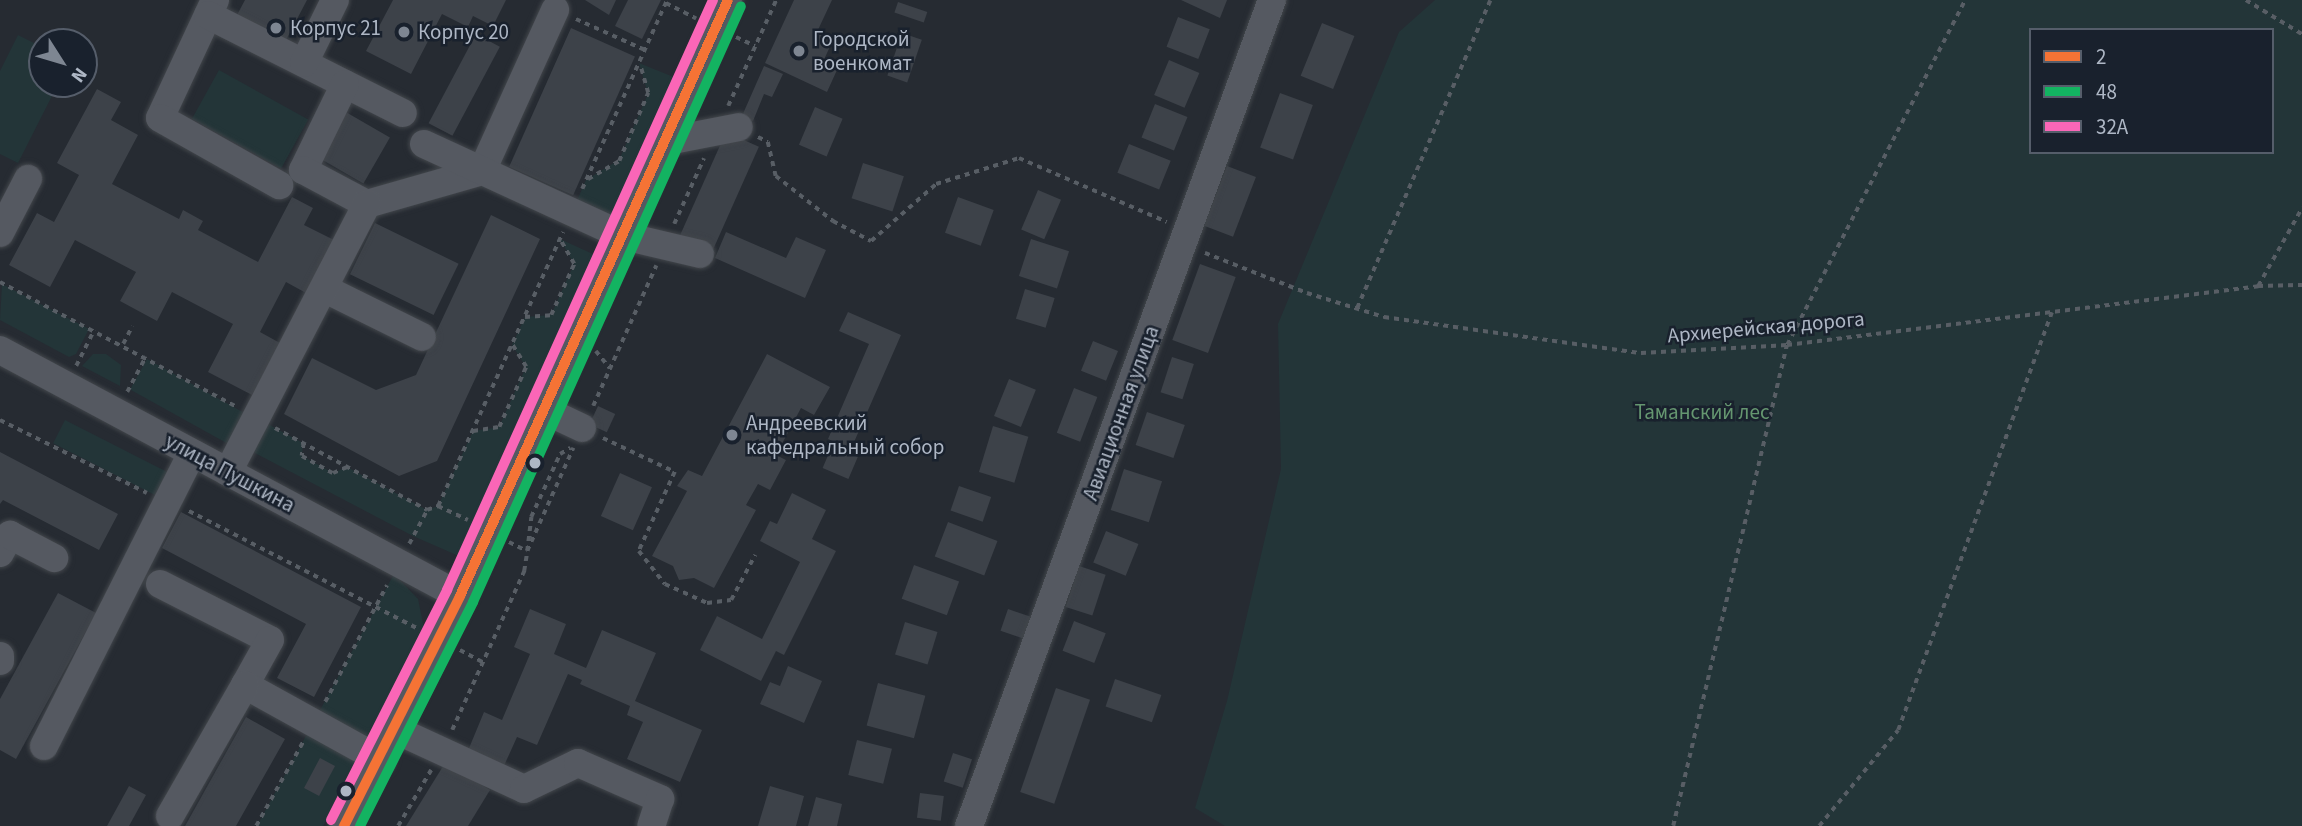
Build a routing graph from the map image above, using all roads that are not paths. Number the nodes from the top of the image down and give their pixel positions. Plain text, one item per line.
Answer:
1 (335, 0) edge
2 (727, 0) edge
3 (1272, 0) edge
4 (212, 8) edge
5 (555, 10) road end
6 (304, 63) junction
7 (345, 84) junction
8 (403, 113) dead end
9 (739, 127) road end
10 (667, 141) junction
11 (424, 144) dead end
12 (482, 171) junction
13 (28, 179) dead end
14 (279, 185) dead end
15 (367, 204) junction
16 (0, 233) edge
17 (624, 236) junction
18 (700, 254) dead end
19 (325, 289) junction
20 (422, 337) dead end
21 (0, 350) edge
22 (544, 410) junction
23 (578, 437) road end
24 (192, 453) junction
25 (228, 472) junction
26 (0, 553) edge
27 (54, 558) dead end
28 (160, 584) dead end
29 (460, 596) junction
30 (245, 685) junction
31 (396, 730) junction
32 (44, 746) dead end
33 (381, 760) junction
34 (170, 816) dead end
35 (344, 826) edge
36 (651, 826) edge
37 (969, 826) edge

1 - 6 street
2 - 10 street
3 - 37 street, Авиационная улица
4 - 6 street
4 - 14 street
5 - 12 street
6 - 7 street
7 - 8 street
7 - 15 street
9 - 10 street
10 - 17 street
11 - 12 street
12 - 15 street
12 - 17 street
13 - 16 street
15 - 19 street
17 - 18 street
17 - 22 street
19 - 20 street
19 - 25 street
21 - 24 street, улица Пушкина
22 - 23 street
22 - 29 street
24 - 25 street, улица Пушкина
24 - 32 street
25 - 29 street, улица Пушкина
26 - 27 street
28 - 30 street
29 - 31 street
30 - 33 street
30 - 34 street
31 - 33 street
31 - 36 street
33 - 35 street

